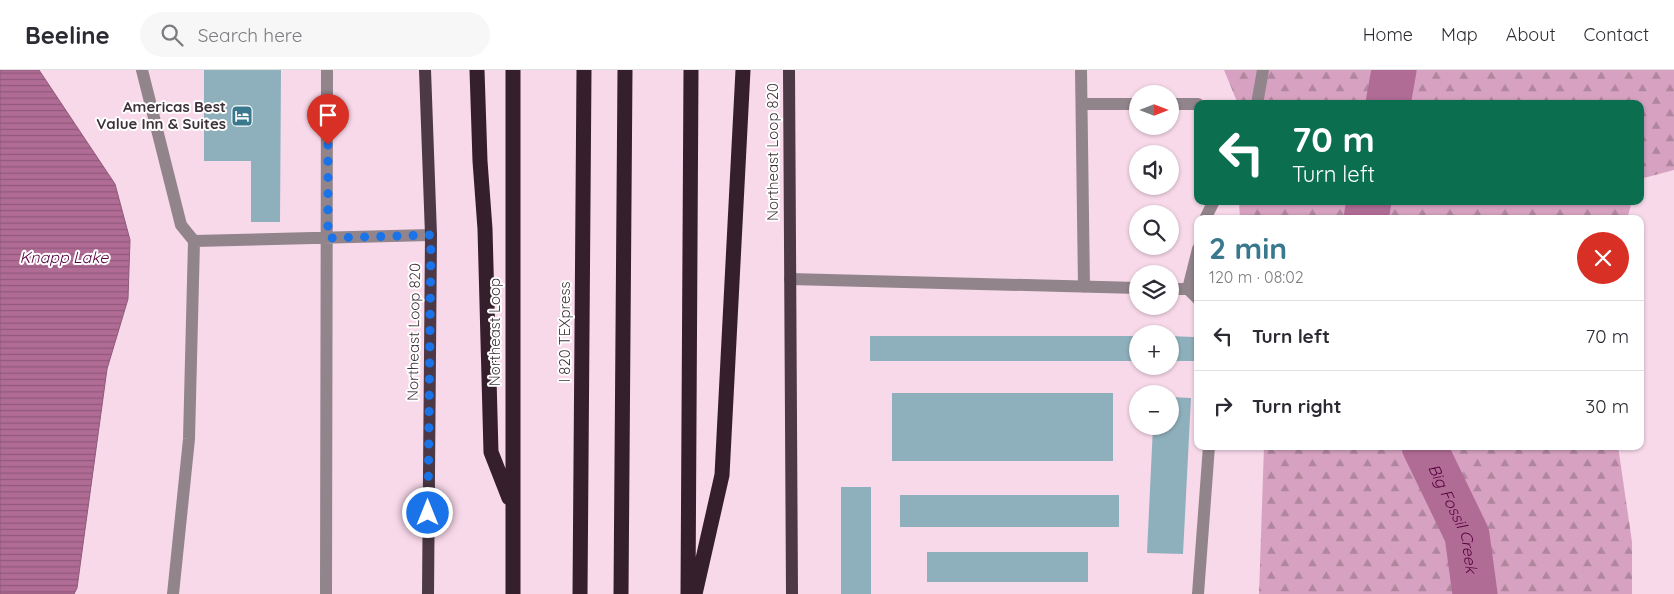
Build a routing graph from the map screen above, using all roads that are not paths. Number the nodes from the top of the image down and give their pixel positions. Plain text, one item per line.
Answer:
1 (142, 70) edge
2 (327, 70) edge
3 (425, 70) edge
4 (477, 70) edge
5 (513, 70) edge
6 (584, 70) edge
7 (626, 70) edge
8 (691, 70) edge
9 (744, 70) edge
10 (789, 70) edge
11 (1081, 70) edge
12 (1263, 70) edge
13 (1258, 100) edge
14 (1082, 104) junction
15 (1129, 104) edge
16 (1179, 104) edge
17 (1194, 104) edge
18 (431, 235) junction
19 (328, 238) junction
20 (194, 241) junction
21 (1194, 266) edge
22 (790, 279) junction
23 (1084, 286) junction
24 (1129, 288) edge
25 (1179, 289) edge
26 (1188, 289) junction
27 (1194, 296) edge
28 (1209, 450) edge
29 (512, 506) junction
30 (173, 594) edge
31 (326, 594) edge
32 (428, 594) edge
33 (512, 594) edge
34 (580, 594) edge
35 (622, 594) edge
36 (688, 594) edge
37 (695, 594) edge
38 (792, 594) edge
39 (1198, 594) edge

1 - 20 lane
2 - 19 lane
3 - 18 main road, Northeast Loop 820
4 - 29 highway
5 - 29 highway, Northeast Loop
6 - 34 highway, I 820 TEXpress
7 - 35 highway
8 - 36 highway
9 - 37 highway
10 - 22 main road, Northeast Loop 820
11 - 14 lane
12 - 13 lane
14 - 15 lane
14 - 23 lane
16 - 17 lane
18 - 19 lane
18 - 32 main road, Northeast Loop 820
19 - 20 lane
19 - 31 lane
20 - 30 lane
21 - 26 lane
22 - 23 lane
22 - 38 main road, Northeast Loop 820
23 - 24 lane
25 - 26 lane
26 - 27 lane
28 - 39 lane
29 - 33 highway, Northeast Loop

